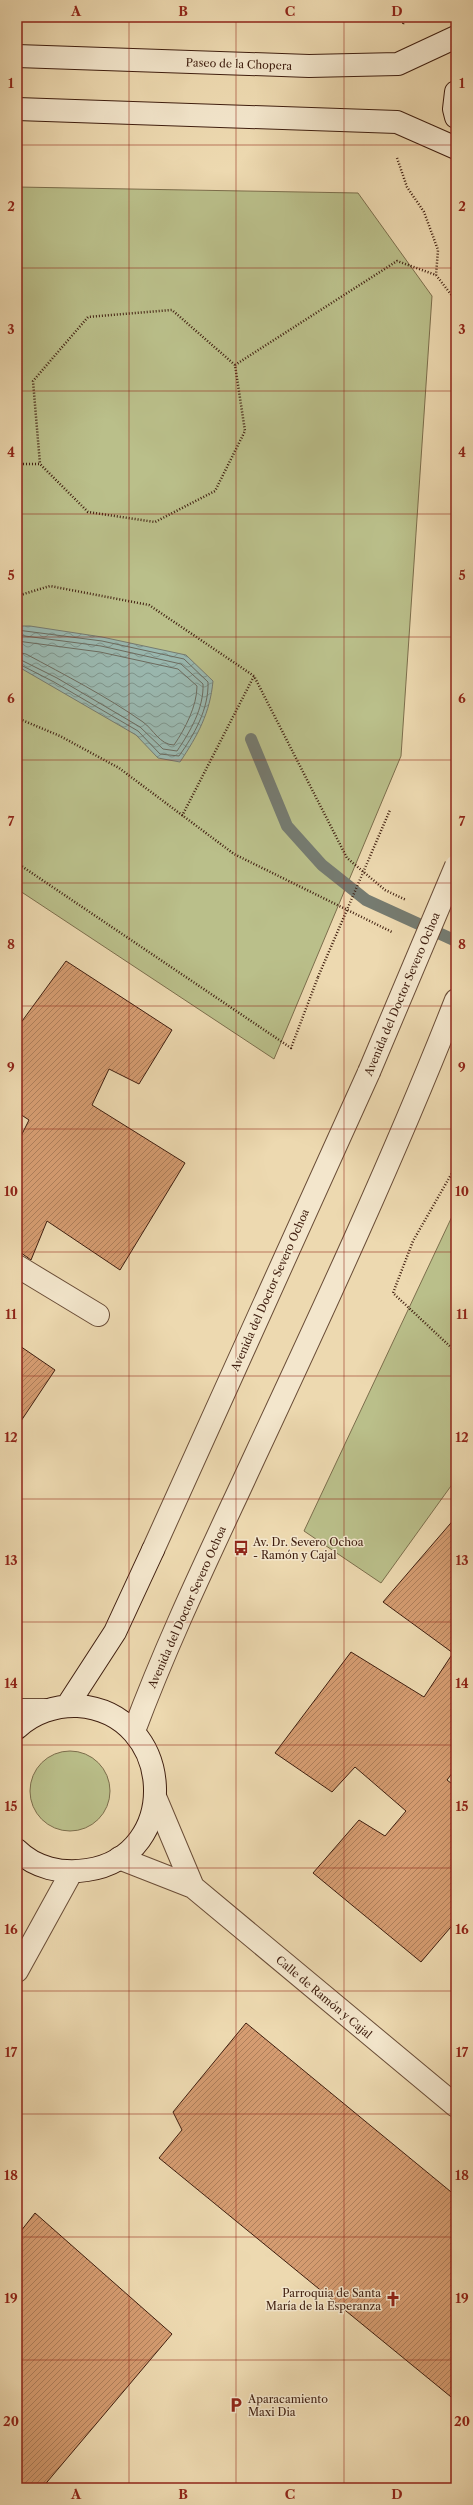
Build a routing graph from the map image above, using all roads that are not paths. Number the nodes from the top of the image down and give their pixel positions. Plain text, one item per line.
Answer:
1 (456, 37) edge
2 (17, 56) edge
3 (456, 92) edge
4 (17, 108) edge
5 (456, 117) edge
6 (456, 148) edge
7 (456, 866) edge
8 (456, 1000) edge
9 (17, 1266) edge
10 (98, 1315) dead end
11 (57, 1708) junction
12 (17, 1710) edge
13 (17, 1728) edge
14 (134, 1731) junction
15 (156, 1799) junction
16 (17, 1850) edge
17 (119, 1858) junction
18 (71, 1873) junction
19 (193, 1887) junction
20 (17, 1972) edge
21 (456, 2106) edge

1 - 2 street, Paseo de la Chopera
3 - 5 street
4 - 6 street
7 - 11 street, Avenida del Doctor Severo Ochoa, bridge
8 - 14 street, Avenida del Doctor Severo Ochoa
9 - 10 street
11 - 12 street
11 - 13 street
11 - 14 street
14 - 15 street
15 - 17 street
15 - 19 street, Calle de Ramón y Cajal
16 - 18 street
17 - 18 street
17 - 19 street, Calle de Ramón y Cajal
18 - 20 street
19 - 21 street, Calle de Ramón y Cajal

